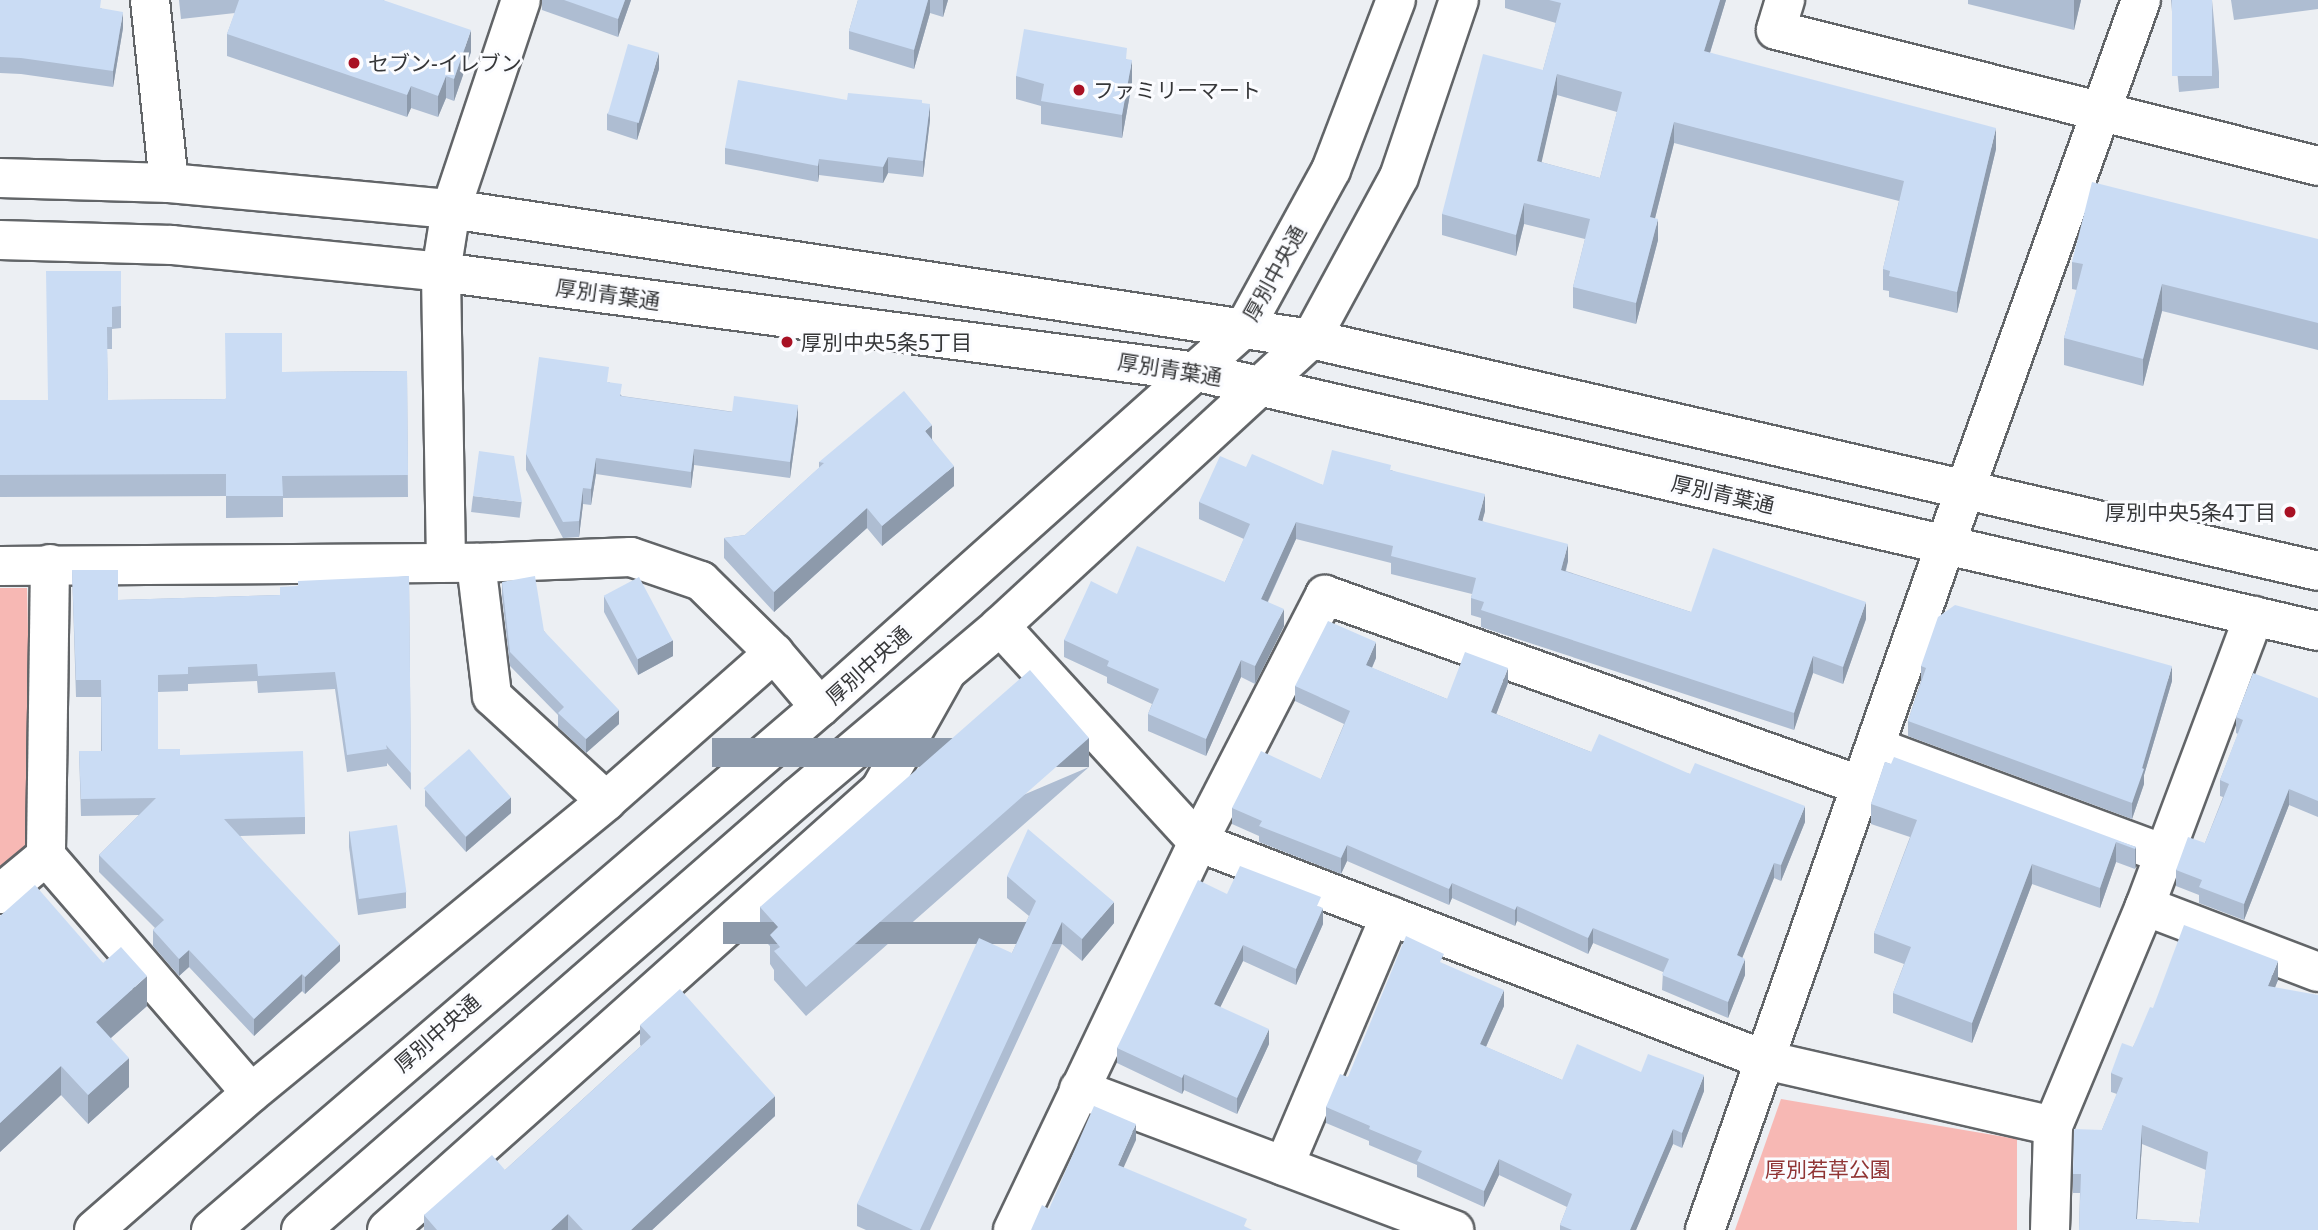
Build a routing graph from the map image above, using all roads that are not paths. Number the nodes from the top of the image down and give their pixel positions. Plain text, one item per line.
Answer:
1 (150, 0) edge
2 (521, 0) edge
3 (1396, 0) edge
4 (1459, 0) edge
5 (1785, 0) edge
6 (2141, 0) edge
7 (2101, 113) junction
8 (2318, 166) edge
9 (0, 178) edge
10 (169, 183) junction
11 (451, 209) junction
12 (0, 240) edge
13 (441, 272) junction
14 (1245, 327) junction
15 (1311, 339) junction
16 (1198, 372) junction
17 (1260, 384) junction
18 (1966, 490) junction
19 (1946, 543) junction
20 (461, 563) junction
21 (50, 565) junction
22 (0, 566) edge
23 (2318, 571) edge
24 (2254, 616) junction
25 (1000, 626) junction
26 (2318, 631) edge
27 (774, 653) junction
28 (949, 668) junction
29 (820, 707) junction
30 (1875, 747) junction
31 (1862, 786) junction
32 (606, 801) junction
33 (1198, 842) junction
34 (2164, 855) junction
35 (46, 856) junction
36 (0, 894) edge
37 (2145, 906) junction
38 (1390, 916) junction
39 (2318, 972) edge
40 (1765, 1060) junction
41 (1079, 1089) junction
42 (251, 1093) junction
43 (2053, 1126) junction
44 (1284, 1166) junction
45 (93, 1230) edge
46 (211, 1230) edge
47 (301, 1230) edge
48 (387, 1230) edge
49 (1013, 1230) edge
50 (1454, 1230) edge
51 (1705, 1230) edge
52 (2050, 1230) edge

1 - 10 street
2 - 11 street
3 - 14 street, 厚別中央通
4 - 15 street
5 - 7 street
6 - 7 street
7 - 8 street
7 - 18 street
9 - 10 street
10 - 11 street
11 - 13 street
11 - 14 street
12 - 13 street, 厚別青葉通
13 - 16 street, 厚別青葉通
13 - 20 street
14 - 15 street
14 - 16 street, 厚別中央通
15 - 17 street
15 - 18 street
16 - 17 street, 厚別青葉通
16 - 29 street, 厚別中央通
17 - 19 street, 厚別青葉通
17 - 25 street
18 - 19 street
18 - 23 street
19 - 24 street, 厚別青葉通
19 - 30 street
20 - 21 street
20 - 27 street
20 - 32 street
21 - 22 street
21 - 35 street
24 - 26 street, 厚別青葉通
24 - 34 street
25 - 28 street
25 - 33 street
27 - 29 street
27 - 32 street
28 - 47 street
28 - 48 street
29 - 46 street, 厚別中央通
30 - 31 street
30 - 34 street
31 - 33 street
31 - 40 street
32 - 42 street
33 - 38 street
33 - 41 street
34 - 37 street
35 - 36 street
35 - 42 street
37 - 39 street
37 - 43 street
38 - 40 street
38 - 44 street
40 - 43 street
40 - 51 street
41 - 44 street
41 - 49 street
42 - 45 street
43 - 52 street
44 - 50 street

